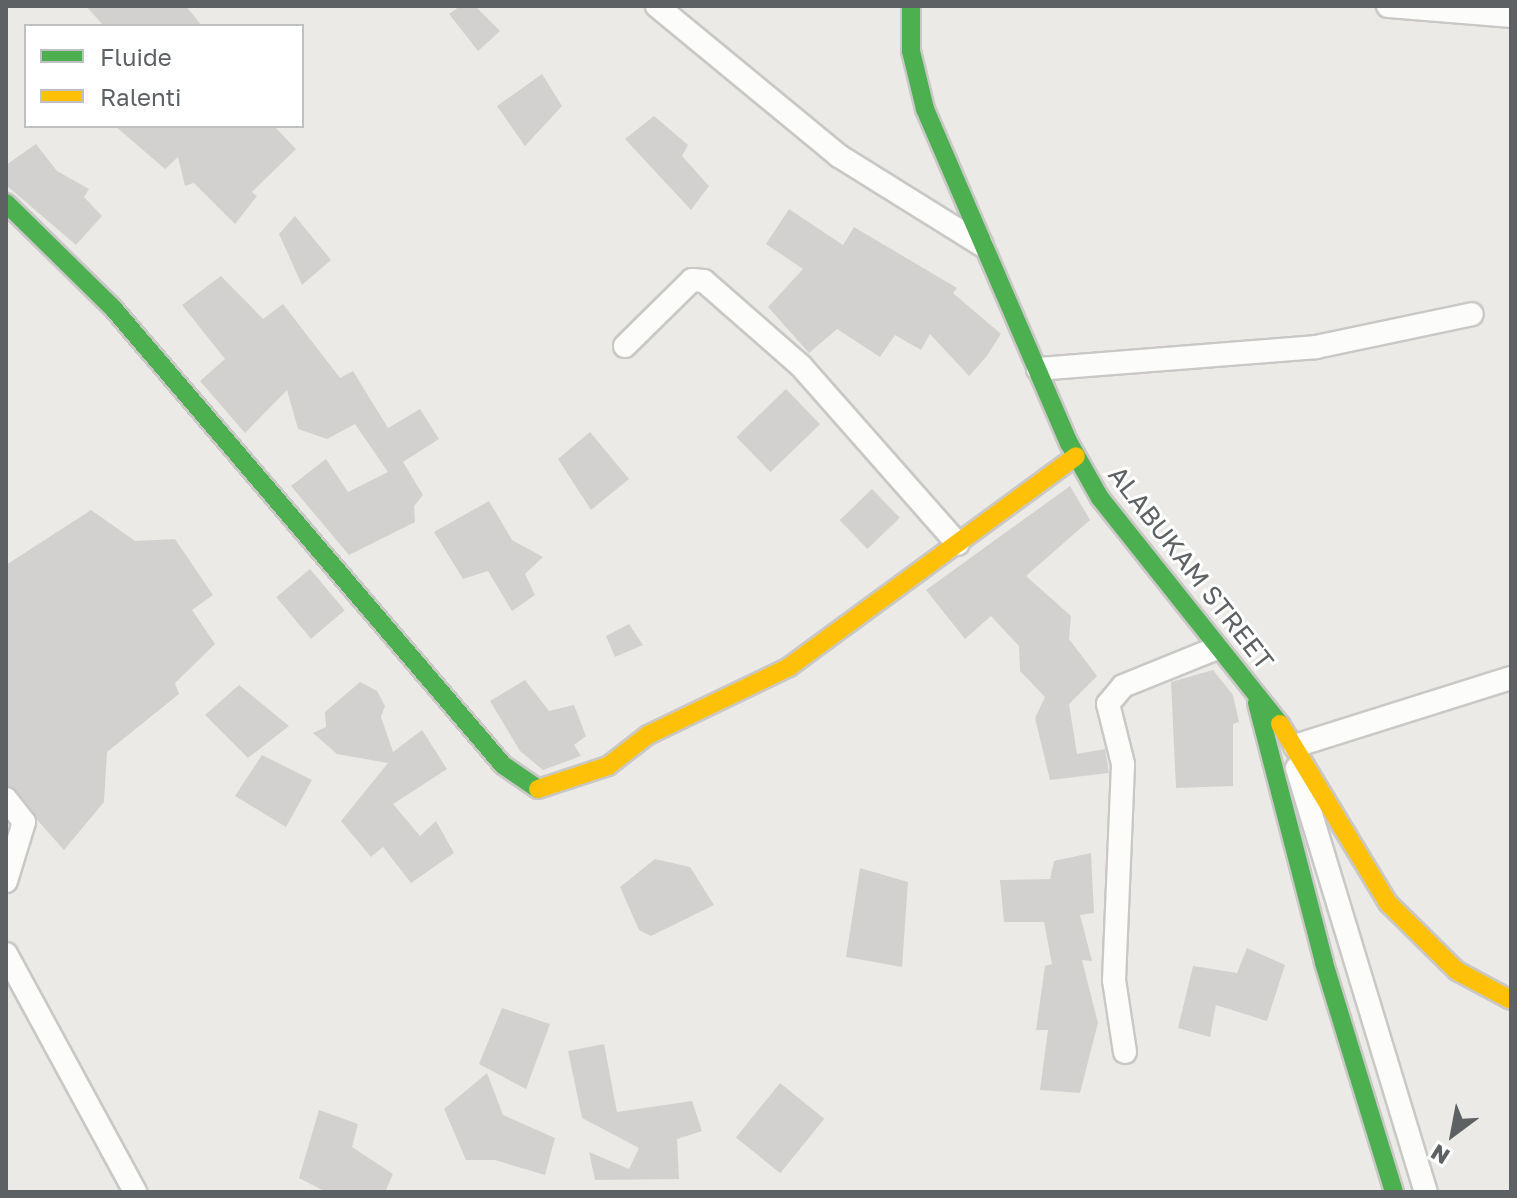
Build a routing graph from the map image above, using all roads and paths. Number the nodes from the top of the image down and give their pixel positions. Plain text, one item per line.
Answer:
1 (657, 6) edge
2 (911, 6) edge
3 (1388, 6) edge
4 (1511, 16) edge
5 (6, 203) edge
6 (982, 245) junction
7 (1472, 314) dead end
8 (625, 346) dead end
9 (1038, 369) junction
10 (1076, 456) junction
11 (958, 544) junction
12 (1217, 648) junction
13 (1511, 678) edge
14 (1254, 692) junction
15 (1290, 737) junction
16 (6, 799) edge
17 (6, 881) edge
18 (6, 954) edge
19 (1511, 1000) edge
20 (1125, 1052) dead end
21 (135, 1192) edge
22 (1394, 1192) edge
23 (1426, 1192) edge

1 - 6 street
2 - 6 street, ALABUKAM STREET
3 - 4 street
5 - 11 street
6 - 9 street, ALABUKAM STREET
7 - 9 street
8 - 11 street
9 - 10 street, ALABUKAM STREET
10 - 11 street
10 - 12 street, ALABUKAM STREET
12 - 14 street, ALABUKAM STREET
12 - 20 street
13 - 15 street
14 - 15 street, ALABUKAM STREET
14 - 22 street
15 - 19 street, ALABUKAM STREET
15 - 23 street
16 - 17 street
18 - 21 street

